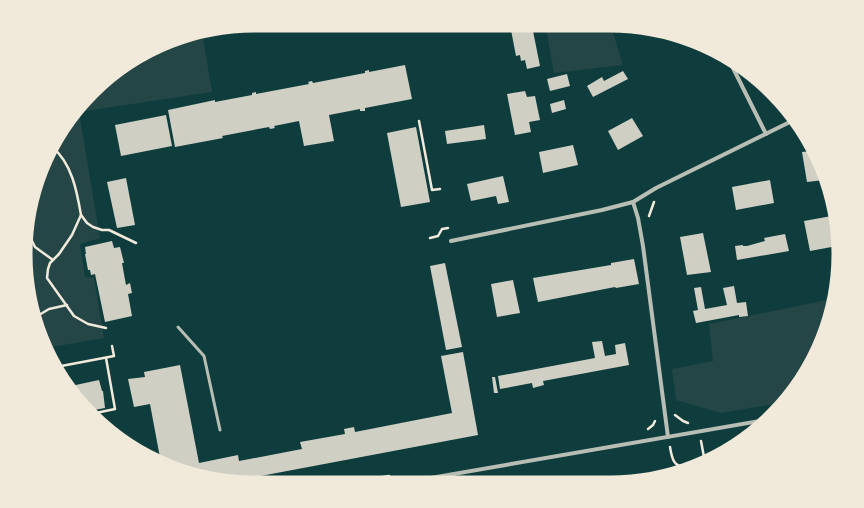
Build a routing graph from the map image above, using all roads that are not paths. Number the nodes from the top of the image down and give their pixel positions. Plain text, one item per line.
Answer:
1 (732, 67) edge
2 (790, 122) edge
3 (766, 134) junction
4 (634, 202) junction
5 (451, 241) dead end
6 (178, 326) dead end
7 (759, 421) edge
8 (220, 430) dead end
9 (668, 437) junction
10 (431, 478) edge

1 - 3 street
2 - 3 street
3 - 4 street
4 - 5 street
4 - 9 street
6 - 8 lane
7 - 9 street
9 - 10 street

